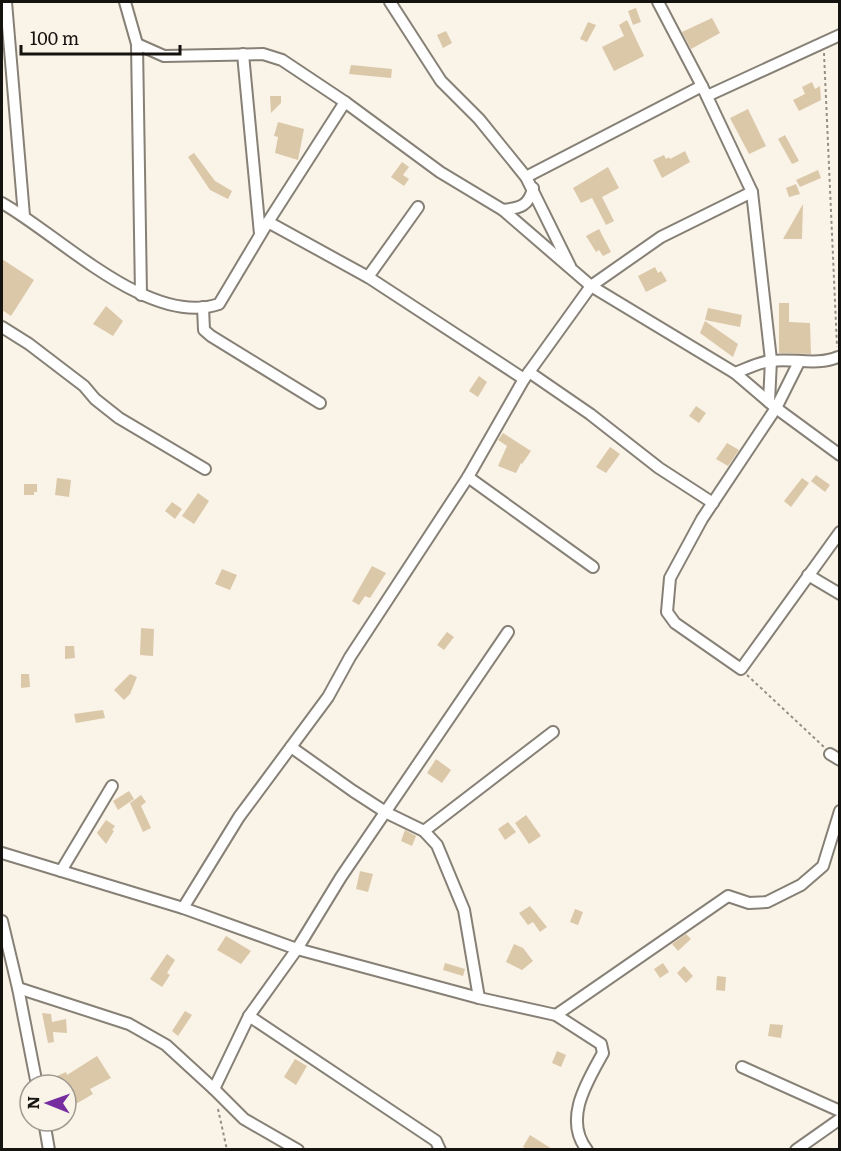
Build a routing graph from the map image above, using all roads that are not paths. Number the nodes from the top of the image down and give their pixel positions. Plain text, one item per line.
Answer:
1 (6, 2) edge
2 (126, 2) edge
3 (390, 2) edge
4 (658, 2) edge
5 (840, 35) edge
6 (137, 44) junction
7 (243, 54) junction
8 (704, 91) junction
9 (345, 102) junction
10 (526, 177) junction
11 (533, 188) junction
12 (752, 192) junction
13 (2, 203) edge
14 (418, 207) dead end
15 (503, 210) junction
16 (24, 216) junction
17 (268, 222) junction
18 (261, 234) junction
19 (571, 269) junction
20 (368, 277) junction
21 (591, 286) junction
22 (141, 295) junction
23 (203, 307) junction
24 (2, 327) edge
25 (838, 357) road end
26 (771, 360) junction
27 (800, 362) junction
28 (735, 373) junction
29 (526, 375) junction
30 (320, 403) dead end
31 (773, 405) junction
32 (840, 455) edge
33 (205, 469) dead end
34 (468, 477) junction
35 (713, 503) junction
36 (840, 532) edge
37 (593, 567) dead end
38 (808, 575) junction
39 (840, 594) edge
40 (508, 632) dead end
41 (554, 732) dead end
42 (291, 747) junction
43 (112, 786) dead end
44 (840, 811) edge
45 (387, 813) junction
46 (424, 831) junction
47 (2, 853) edge
48 (61, 871) junction
49 (183, 908) junction
50 (2, 921) edge
51 (3, 935) edge
52 (297, 949) junction
53 (18, 988) junction
54 (479, 998) junction
55 (556, 1015) junction
56 (249, 1016) junction
57 (742, 1067) dead end
58 (35, 1073) edge
59 (214, 1089) junction
60 (840, 1111) edge
61 (840, 1119) edge
62 (46, 1133) edge
63 (49, 1149) edge
64 (298, 1149) edge
65 (440, 1149) edge
66 (587, 1149) edge
67 (796, 1149) edge

1 - 16 street
2 - 6 street
3 - 10 street
4 - 8 street
5 - 8 street
6 - 7 street
6 - 22 street
7 - 9 street
7 - 18 street
8 - 10 street
8 - 12 street
9 - 15 street
9 - 17 street
10 - 11 street
11 - 15 street
11 - 19 street
12 - 21 street
12 - 26 street
13 - 16 street
14 - 20 street
15 - 19 street
16 - 22 street
17 - 18 street
17 - 20 street
18 - 23 street
19 - 21 street
20 - 29 street
21 - 28 street
21 - 29 street
22 - 23 street
23 - 30 street
24 - 33 street
25 - 27 street
26 - 27 street
26 - 28 street
26 - 31 street
27 - 31 street
28 - 31 street
29 - 34 street
29 - 35 street
31 - 32 street
31 - 35 street
34 - 37 street
34 - 42 street
35 - 38 street
36 - 38 street
38 - 39 street
40 - 45 street
41 - 46 street
42 - 45 street
42 - 49 street
43 - 48 street
44 - 55 street
45 - 46 street
45 - 52 street
46 - 54 street
47 - 48 street
48 - 49 street
49 - 52 street
50 - 51 street
51 - 53 street
52 - 54 street
52 - 56 street
53 - 58 street
53 - 59 street
54 - 55 street
55 - 66 street
56 - 59 street
56 - 65 street
57 - 60 street
59 - 64 street
61 - 67 street
62 - 63 street

